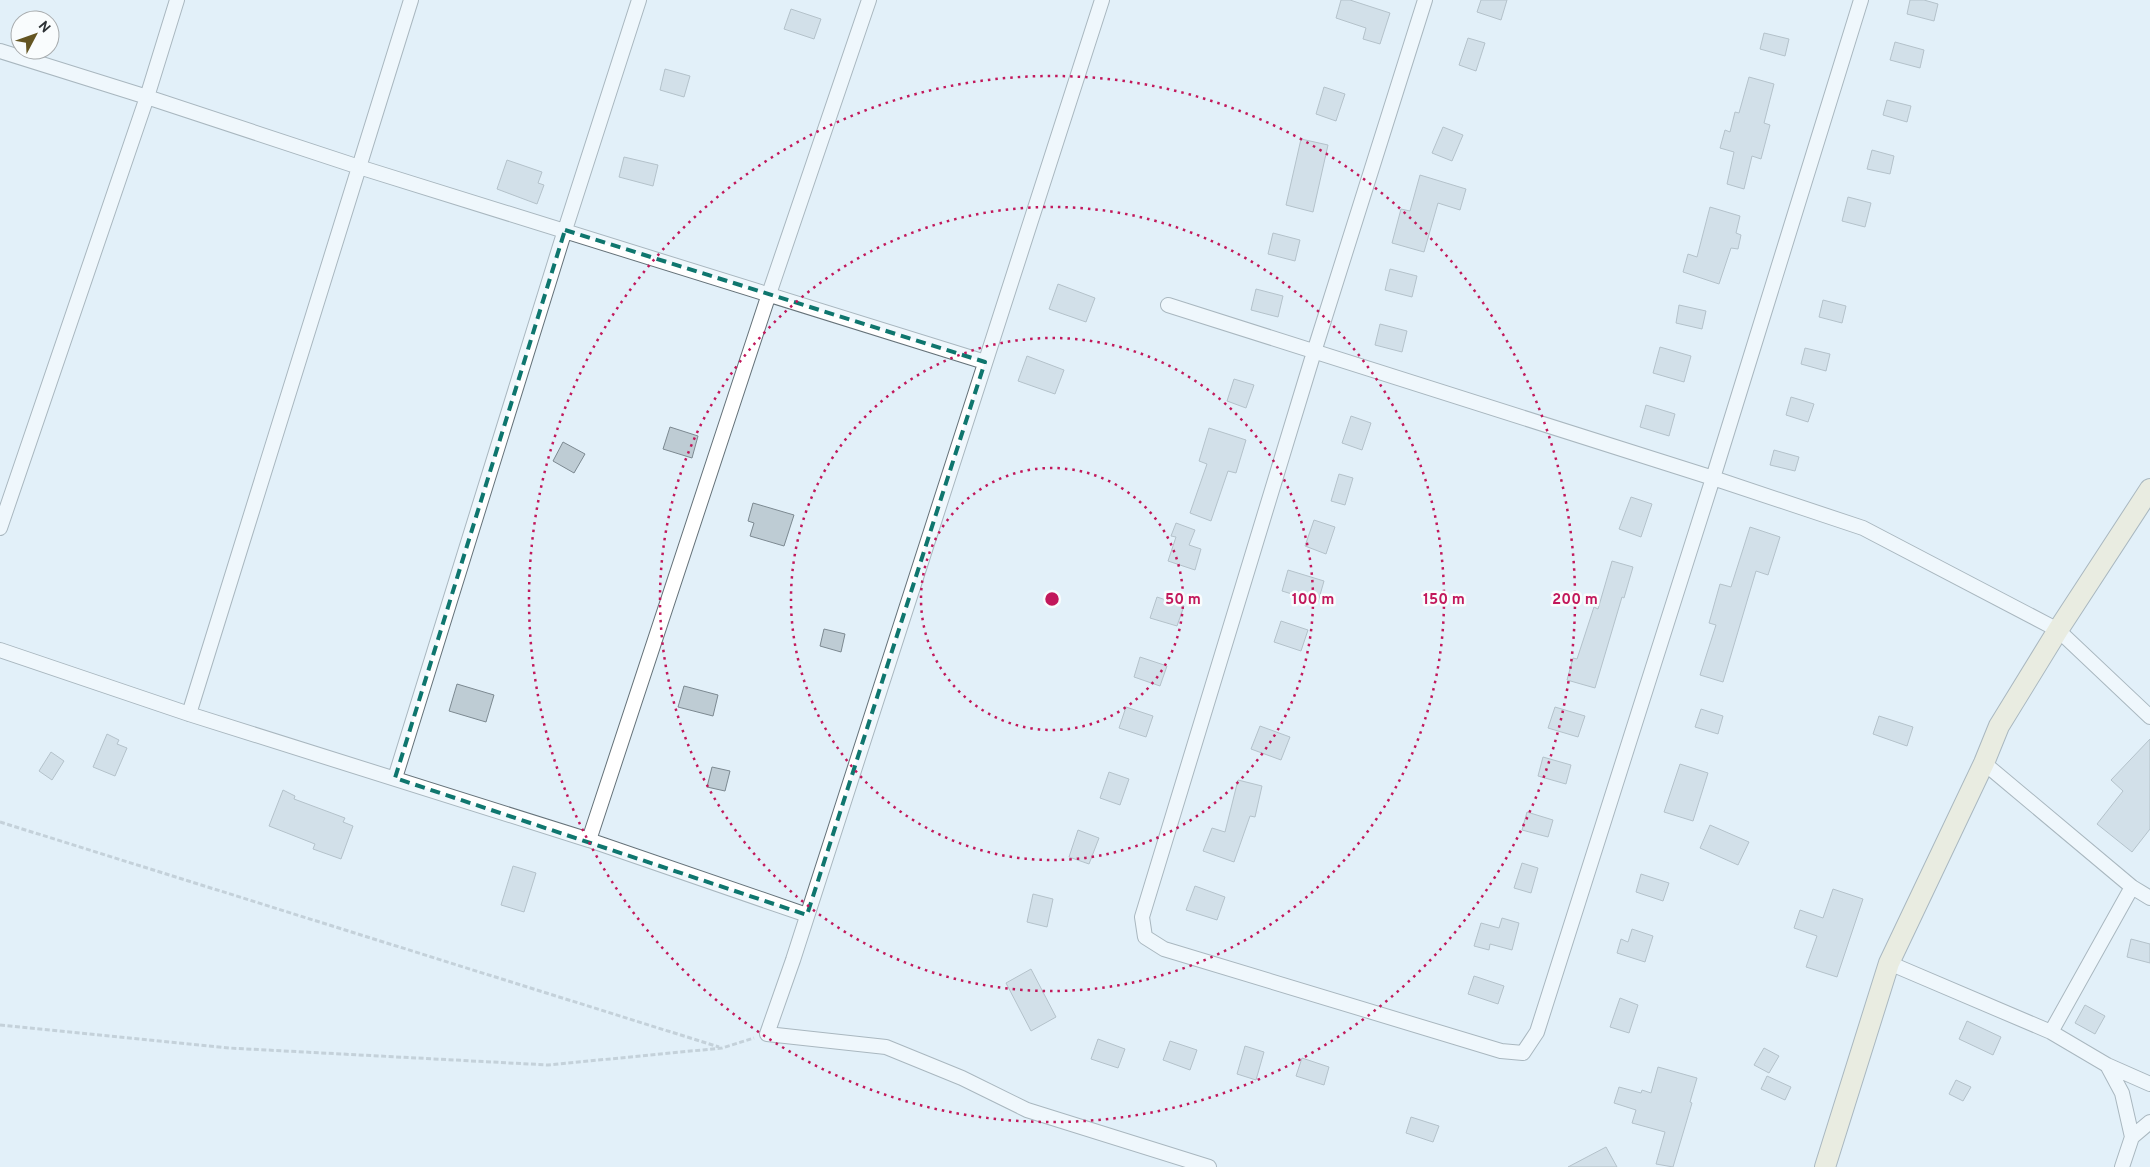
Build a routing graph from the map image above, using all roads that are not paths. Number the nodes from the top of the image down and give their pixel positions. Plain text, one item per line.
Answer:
1 (177, 0) edge
2 (411, 0) edge
3 (640, 0) edge
4 (869, 0) edge
5 (1102, 0) edge
6 (1425, 0) edge
7 (1861, 0) edge
8 (0, 51) edge
9 (147, 97) junction
10 (359, 167) junction
11 (565, 230) junction
12 (769, 294) junction
13 (1168, 305) dead end
14 (1314, 352) junction
15 (985, 362) junction
16 (1713, 478) junction
17 (2150, 489) edge
18 (0, 528) edge
19 (2058, 630) junction
20 (0, 650) edge
21 (189, 714) junction
22 (2150, 717) edge
23 (1984, 763) junction
24 (394, 778) junction
25 (589, 840) junction
26 (2132, 887) junction
27 (2150, 898) edge
28 (807, 915) junction
29 (1888, 962) junction
30 (2051, 1032) junction
31 (2108, 1066) junction
32 (2150, 1084) edge
33 (2150, 1122) edge
34 (2132, 1138) junction
35 (1209, 1167) edge
36 (1825, 1167) edge
37 (2122, 1167) edge

1 - 9 street
2 - 10 street
3 - 11 street
4 - 12 street
5 - 15 street
6 - 14 street
7 - 16 street
8 - 9 street
9 - 10 street
9 - 18 street
10 - 11 street
10 - 21 street
11 - 12 street
11 - 24 street
12 - 15 street
12 - 25 street
13 - 14 street
14 - 16 street
14 - 16 street
15 - 28 street
16 - 19 street
17 - 19 street
19 - 22 street
19 - 23 street
20 - 21 street
21 - 24 street
23 - 26 street
23 - 29 street
24 - 25 street
25 - 28 street
26 - 27 street
26 - 30 street
28 - 35 street
29 - 30 street
29 - 36 street
30 - 31 street
31 - 32 street
31 - 34 street
33 - 34 street
34 - 37 street

